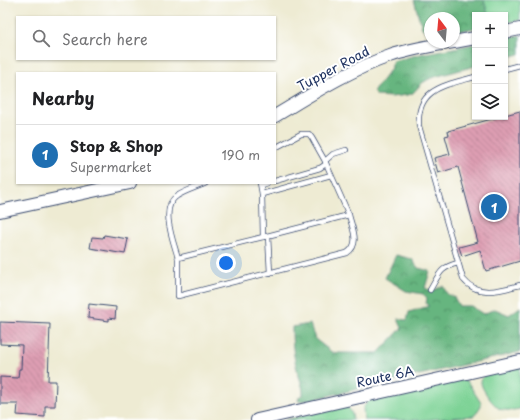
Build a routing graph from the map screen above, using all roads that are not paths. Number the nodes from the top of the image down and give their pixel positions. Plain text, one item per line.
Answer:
1 (520, 28) edge
2 (508, 31) edge
3 (472, 39) edge
4 (460, 41) edge
5 (425, 48) edge
6 (520, 65) edge
7 (508, 68) edge
8 (472, 78) edge
9 (276, 115) edge
10 (276, 147) edge
11 (346, 150) dead end
12 (325, 162) junction
13 (331, 175) junction
14 (276, 181) edge
15 (126, 184) edge
16 (204, 184) edge
17 (260, 184) edge
18 (262, 194) junction
19 (0, 212) edge
20 (349, 215) junction
21 (265, 236) junction
22 (178, 258) junction
23 (458, 263) junction
24 (270, 272) junction
25 (520, 285) edge
26 (430, 290) dead end
27 (520, 361) edge
28 (257, 420) edge

1 - 2 main road
3 - 4 main road, Tupper Road
5 - 9 main road, Tupper Road
6 - 7 lane
8 - 23 lane
10 - 12 lane
11 - 12 lane
12 - 13 lane
12 - 14 lane
13 - 18 lane
13 - 20 lane
15 - 19 main road
16 - 22 lane
17 - 18 lane
18 - 21 lane
20 - 21 lane
20 - 24 lane
21 - 22 lane
21 - 24 lane
22 - 24 lane
23 - 25 lane
23 - 26 lane
27 - 28 main road, Route 6A

